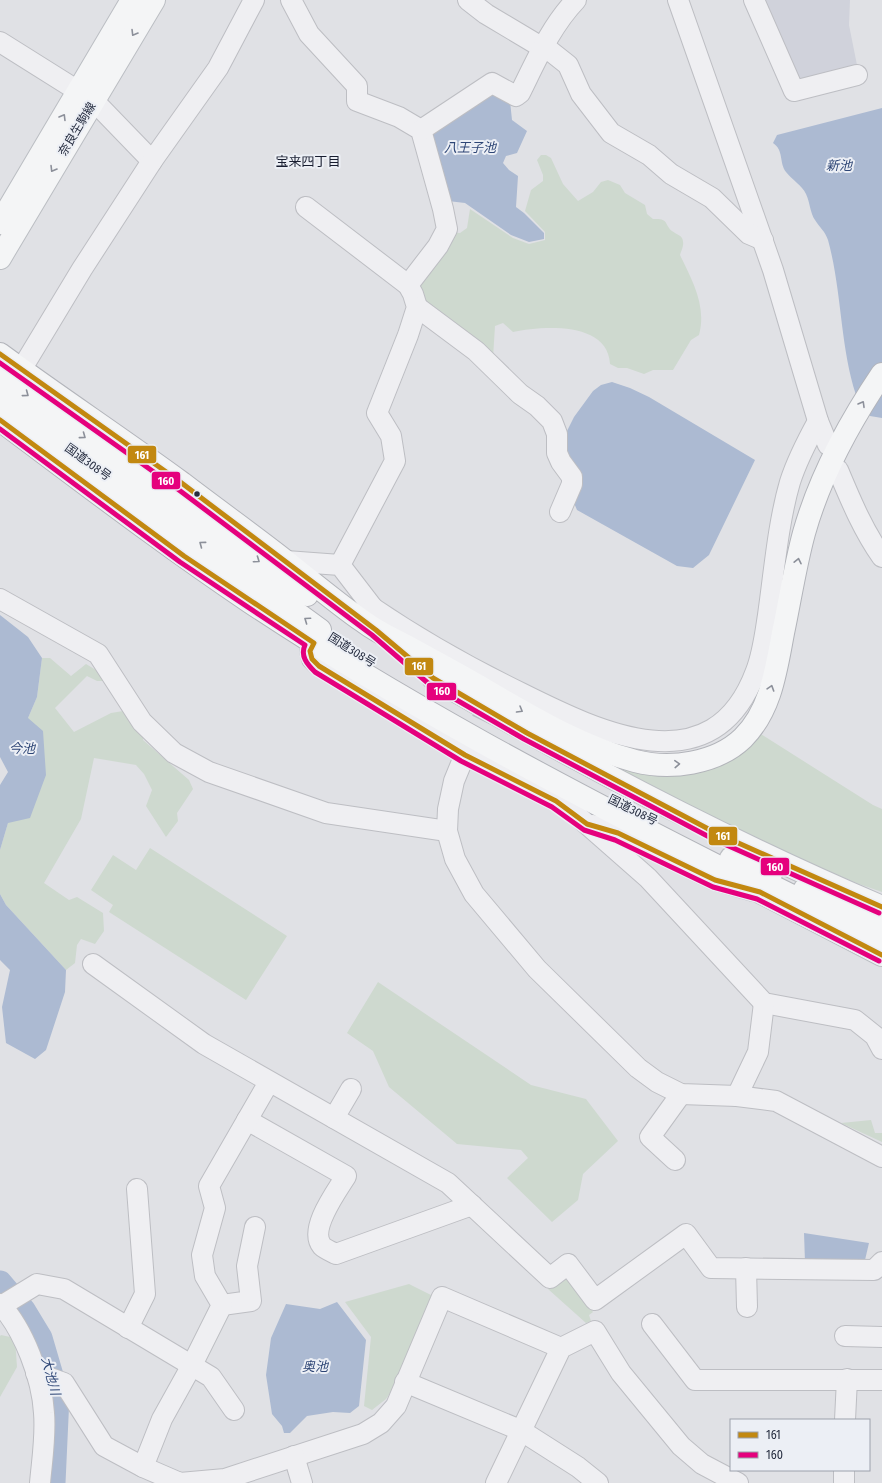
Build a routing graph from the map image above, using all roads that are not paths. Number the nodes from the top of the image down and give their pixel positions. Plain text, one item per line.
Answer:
1 (132, 0) edge
2 (154, 0) edge
3 (254, 0) edge
4 (291, 0) edge
5 (468, 0) edge
6 (576, 0) edge
7 (678, 0) edge
8 (754, 0) edge
9 (0, 42) edge
10 (544, 47) junction
11 (857, 75) dead end
12 (86, 96) junction
13 (422, 130) junction
14 (152, 161) junction
15 (306, 207) dead end
16 (0, 223) edge
17 (763, 240) junction
18 (0, 258) edge
19 (408, 285) junction
20 (417, 307) junction
21 (0, 354) edge
22 (21, 370) junction
23 (0, 374) edge
24 (882, 374) edge
25 (0, 397) edge
26 (0, 420) edge
27 (45, 420) junction
28 (818, 421) junction
29 (836, 440) junction
30 (838, 470) dead end
31 (560, 512) dead end
32 (882, 557) edge
33 (286, 561) junction
34 (340, 566) junction
35 (0, 599) edge
36 (371, 620) junction
37 (314, 643) junction
38 (433, 678) junction
39 (467, 751) junction
40 (587, 824) junction
41 (448, 831) junction
42 (728, 864) junction
43 (762, 887) junction
44 (882, 907) edge
45 (882, 923) edge
46 (882, 938) edge
47 (882, 955) edge
48 (93, 964) dead end
49 (764, 1004) junction
50 (882, 1049) edge
51 (269, 1082) junction
52 (351, 1089) dead end
53 (681, 1094) junction
54 (737, 1096) junction
55 (334, 1118) junction
56 (247, 1120) junction
57 (882, 1157) edge
58 (675, 1160) dead end
59 (137, 1188) dead end
60 (472, 1205) junction
61 (255, 1227) dead end
62 (882, 1262) edge
63 (746, 1268) junction
64 (1, 1305) edge
65 (222, 1305) junction
66 (747, 1307) dead end
67 (652, 1324) dead end
68 (128, 1328) junction
69 (845, 1336) dead end
70 (882, 1337) edge
71 (561, 1348) junction
72 (192, 1365) junction
73 (40, 1374) junction
74 (847, 1379) junction
75 (882, 1380) edge
76 (405, 1382) junction
77 (234, 1410) dead end
78 (845, 1419) edge
79 (520, 1430) junction
80 (294, 1456) junction
81 (143, 1467) junction
82 (844, 1471) edge
83 (40, 1483) edge
84 (302, 1483) edge
85 (496, 1483) edge
86 (598, 1483) edge
87 (738, 1483) edge
88 (844, 1483) edge

1 - 12 main road, 奈良生駒線
2 -> 12 main road, 奈良生駒線
3 - 14 street
4 - 13 street
5 - 10 street
6 - 10 street
7 - 17 street
8 - 11 street
9 - 12 street
10 - 13 street
10 - 17 street
12 - 14 street
16 -> 12 main road, 奈良生駒線
12 -> 18 main road, 奈良生駒線
13 - 19 street
14 - 22 street
15 - 19 street
17 - 28 street
19 - 20 street
20 - 31 street
20 - 34 street
21 - 22 main road
22 - 33 main road
23 -> 27 main road, 国道308号
29 -> 24 main road
25 - 27 main road, 国道308号
26 - 37 main road, 国道308号
27 -> 38 main road, 国道308号
42 -> 27 main road, 国道308号
28 - 29 street
28 - 36 street
36 -> 29 main road
30 - 32 street
33 - 34 street
33 - 36 main road
34 - 36 street
35 - 41 street
36 - 38 main road
37 - 39 street
37 - 42 main road, 国道308号
38 - 44 main road
39 - 40 street
39 - 41 street
40 - 43 street
40 - 49 street
41 - 53 street
42 - 43 main road
42 - 45 main road
43 - 46 main road
43 - 47 main road
48 - 51 street
49 - 50 street
49 - 54 street
51 - 55 street
51 - 56 street
52 - 55 street
53 - 54 street
53 - 58 street
54 - 57 street
55 - 60 street
56 - 60 street
56 - 65 street
59 - 68 street
60 - 63 street
61 - 65 street
62 - 63 street
63 - 66 street
64 - 68 street
64 - 73 street
65 - 72 street
67 - 74 street
68 - 72 street
69 - 70 street
71 - 76 street
71 - 79 street
71 - 87 street
72 - 77 street
72 - 81 street
73 - 81 street
73 - 83 street
74 - 75 street
74 - 78 street
76 - 79 street
76 - 80 street
79 - 85 street
79 - 86 street
80 - 81 street
80 - 84 street
82 - 88 street

